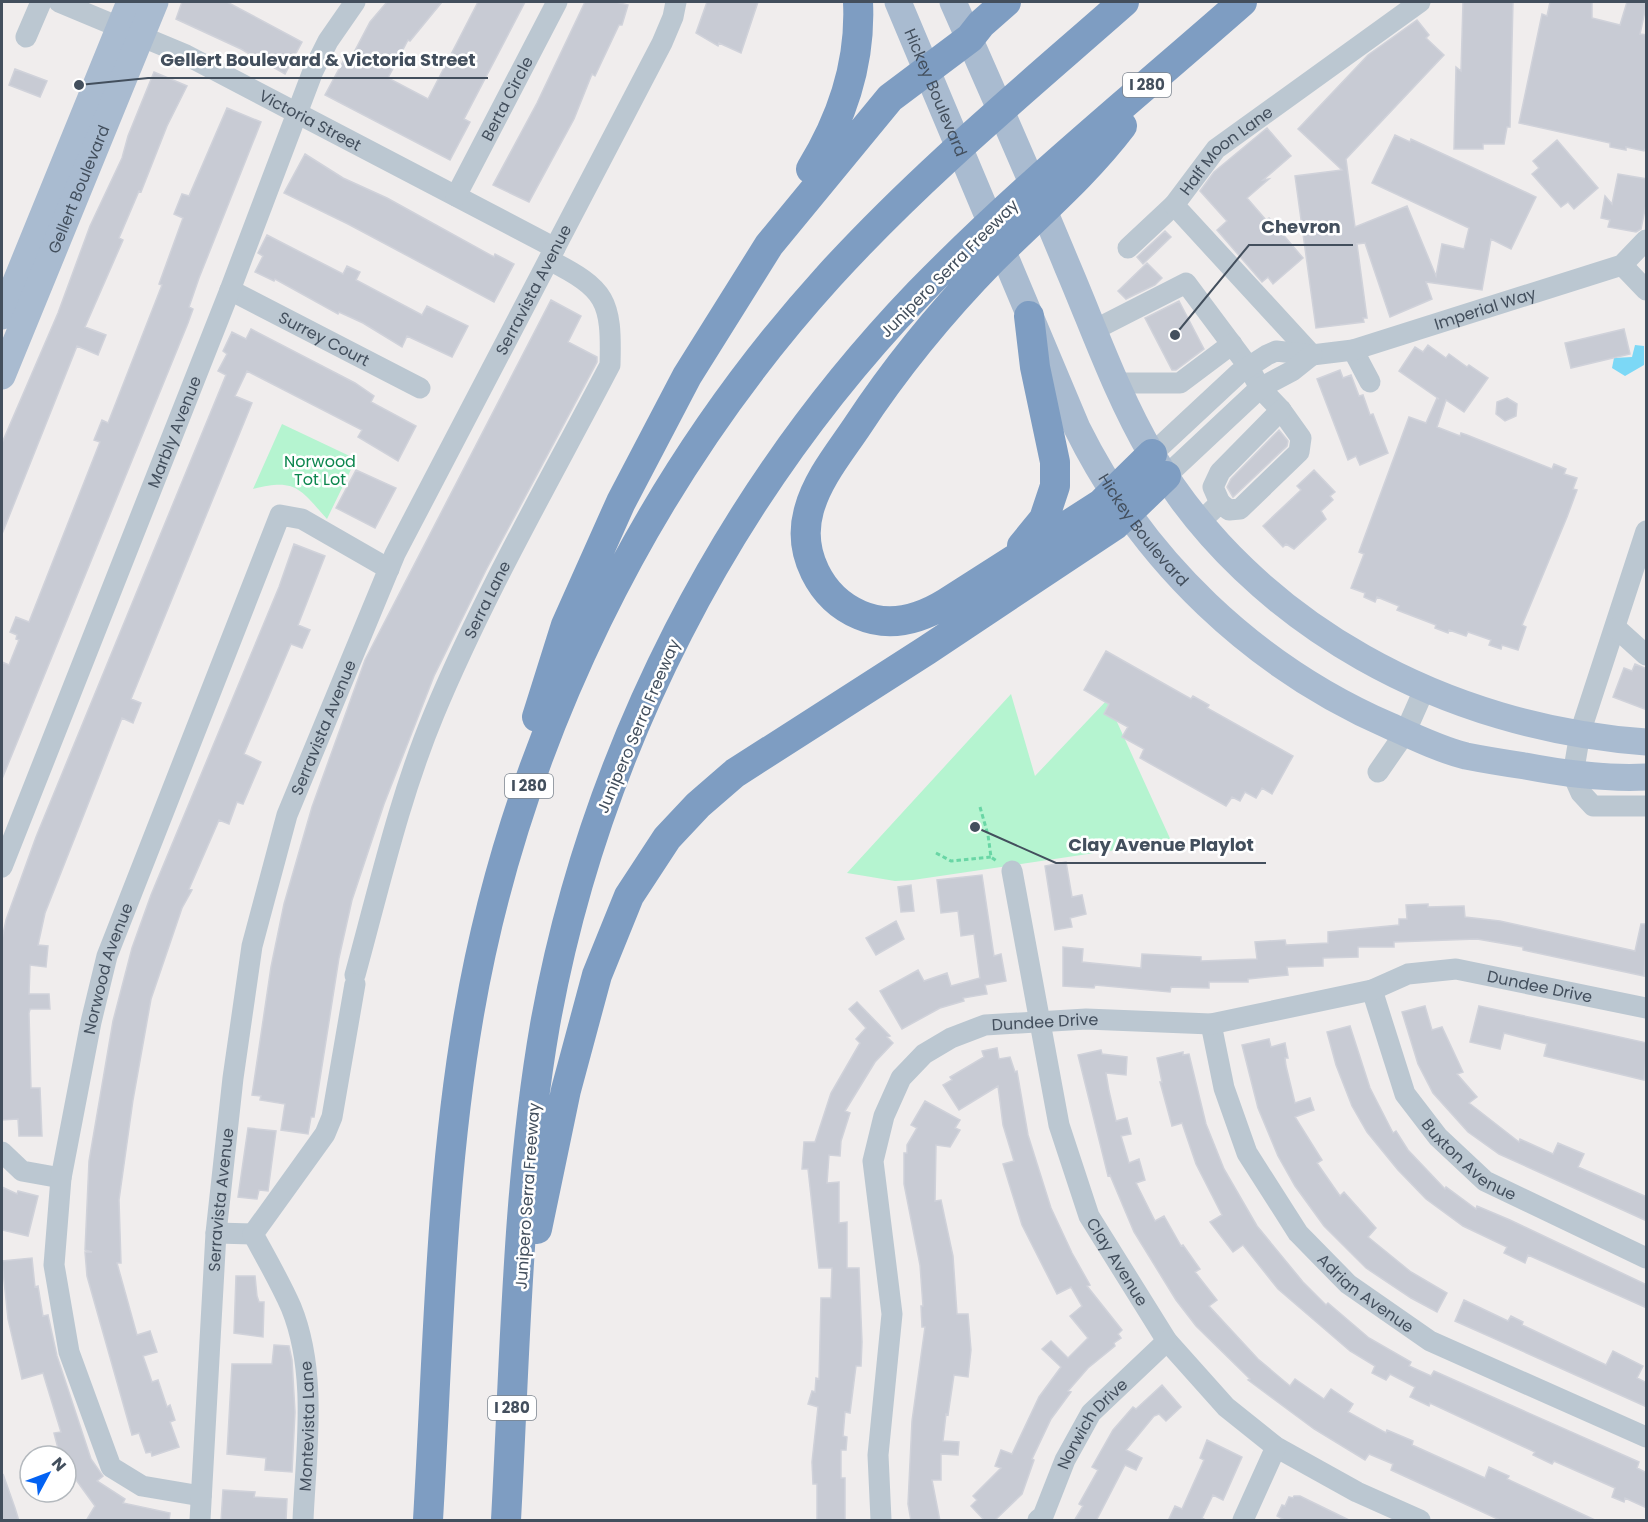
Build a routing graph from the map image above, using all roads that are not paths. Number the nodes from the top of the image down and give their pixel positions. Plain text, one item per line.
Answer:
1 (41, 2) edge
2 (59, 2) edge
3 (130, 2) edge
4 (155, 2) edge
5 (355, 2) edge
6 (557, 2) edge
7 (676, 2) edge
8 (858, 2) edge
9 (898, 2) edge
10 (953, 2) edge
11 (1006, 2) edge
12 (1124, 2) edge
13 (1242, 2) edge
14 (1420, 2) edge
15 (130, 31) junction
16 (26, 37) dead end
17 (970, 38) junction
18 (927, 71) junction
19 (296, 112) junction
20 (1058, 181) junction
21 (456, 196) junction
22 (1174, 205) junction
23 (1647, 240) edge
24 (770, 245) junction
25 (1128, 248) dead end
26 (552, 254) junction
27 (1622, 265) junction
28 (230, 290) junction
29 (1647, 290) edge
30 (2, 316) edge
31 (1029, 316) junction
32 (1095, 330) junction
33 (1232, 344) junction
34 (1353, 350) junction
35 (1312, 355) junction
36 (1248, 366) junction
37 (2, 376) edge
38 (1117, 382) junction
39 (1370, 382) dead end
40 (1180, 383) junction
41 (420, 388) dead end
42 (1260, 388) junction
43 (1203, 406) junction
44 (1281, 410) junction
45 (1198, 446) junction
46 (1231, 460) junction
47 (1159, 465) junction
48 (1122, 502) junction
49 (1230, 506) junction
50 (1200, 522) junction
51 (1647, 531) edge
52 (389, 568) junction
53 (997, 569) junction
54 (1616, 628) junction
55 (1647, 655) edge
56 (1424, 690) junction
57 (1405, 733) junction
58 (1580, 733) junction
59 (1647, 742) edge
60 (1378, 772) dead end
61 (1573, 775) junction
62 (1647, 777) edge
63 (1647, 806) edge
64 (510, 844) junction
65 (2, 867) edge
66 (1012, 871) road end
67 (1372, 990) junction
68 (1647, 1008) edge
69 (1041, 1023) junction
70 (1211, 1024) junction
71 (2, 1152) edge
72 (61, 1178) junction
73 (216, 1233) junction
74 (253, 1234) junction
75 (1647, 1258) edge
76 (519, 1296) junction
77 (1167, 1341) junction
78 (1647, 1437) edge
79 (1276, 1447) junction
80 (201, 1496) junction
81 (200, 1521) edge
82 (303, 1521) edge
83 (428, 1521) edge
84 (506, 1521) edge
85 (881, 1521) edge
86 (1038, 1521) edge
87 (1243, 1521) edge
88 (1420, 1521) edge

1 - 16 street
2 - 15 street, Victoria Street
3 - 15 main road, Gellert Boulevard
4 - 15 main road, Gellert Boulevard
5 - 19 street, Marbly Avenue
6 - 21 street, Berta Circle
7 - 26 street, Serravista Avenue
8 - 24 highway
9 - 18 main road, Hickey Boulevard
10 - 17 main road
11 - 17 highway
12 - 64 highway, I 280
13 - 20 highway, Junipero Serra Freeway / I 280
14 - 22 street, Half Moon Lane
15 - 19 street, Victoria Street
15 - 30 main road, Gellert Boulevard
15 - 37 main road, Gellert Boulevard
17 - 18 highway
17 - 32 main road
18 - 24 highway
18 - 31 main road, Hickey Boulevard
19 - 21 street, Victoria Street
19 - 28 street, Marbly Avenue
20 - 53 highway
20 - 76 highway, Junipero Serra Freeway / I 280
21 - 26 street, Victoria Street
22 - 25 street
22 - 35 street, Half Moon Lane
23 - 27 street, Imperial Way
24 - 64 highway
26 - 52 street, Serravista Avenue
26 - 74 street, Serra Lane
27 - 29 street
27 - 34 street, Imperial Way
28 - 41 street, Surrey Court
28 - 65 street, Marbly Avenue
31 - 48 main road, Hickey Boulevard
31 - 53 highway
32 - 33 street
32 - 38 main road
33 - 36 street
33 - 40 street
34 - 35 street, Imperial Way
34 - 39 street
35 - 36 street, Imperial Way
35 - 42 street
36 - 42 street
36 - 43 street, Imperial Way
38 - 40 street
38 - 47 main road
40 - 43 street
42 - 44 street
42 - 45 street
43 - 47 street, Imperial Way
44 - 46 street
44 - 49 street
45 - 46 street
45 - 47 street
46 - 49 street
47 - 48 highway
47 - 50 main road
48 - 53 highway
48 - 57 main road, Hickey Boulevard
48 - 76 highway
49 - 50 street
50 - 56 main road
51 - 54 street
52 - 72 street, Norwood Avenue
52 - 73 street, Serravista Avenue
54 - 55 street
54 - 58 street
56 - 57 street
56 - 58 main road
57 - 60 street
57 - 61 main road, Hickey Boulevard
58 - 59 main road
58 - 61 street
61 - 62 main road, Hickey Boulevard
61 - 63 street
64 - 83 highway, I 280
66 - 69 street, Clay Avenue
67 - 68 street, Dundee Drive
67 - 70 street, Dundee Drive
67 - 75 street, Buxton Avenue
69 - 70 street, Dundee Drive
69 - 77 street, Clay Avenue
69 - 85 street, Dundee Drive
70 - 78 street, Adrian Avenue
71 - 72 street
72 - 80 street, Norwood Avenue
73 - 74 street
73 - 80 street, Serravista Avenue
74 - 82 street, Montevista Lane
76 - 84 highway, Junipero Serra Freeway / I 280
77 - 79 street, Clay Avenue
77 - 86 street, Norwich Drive
79 - 87 street
79 - 88 street, Clay Avenue
80 - 81 street, Serravista Avenue

